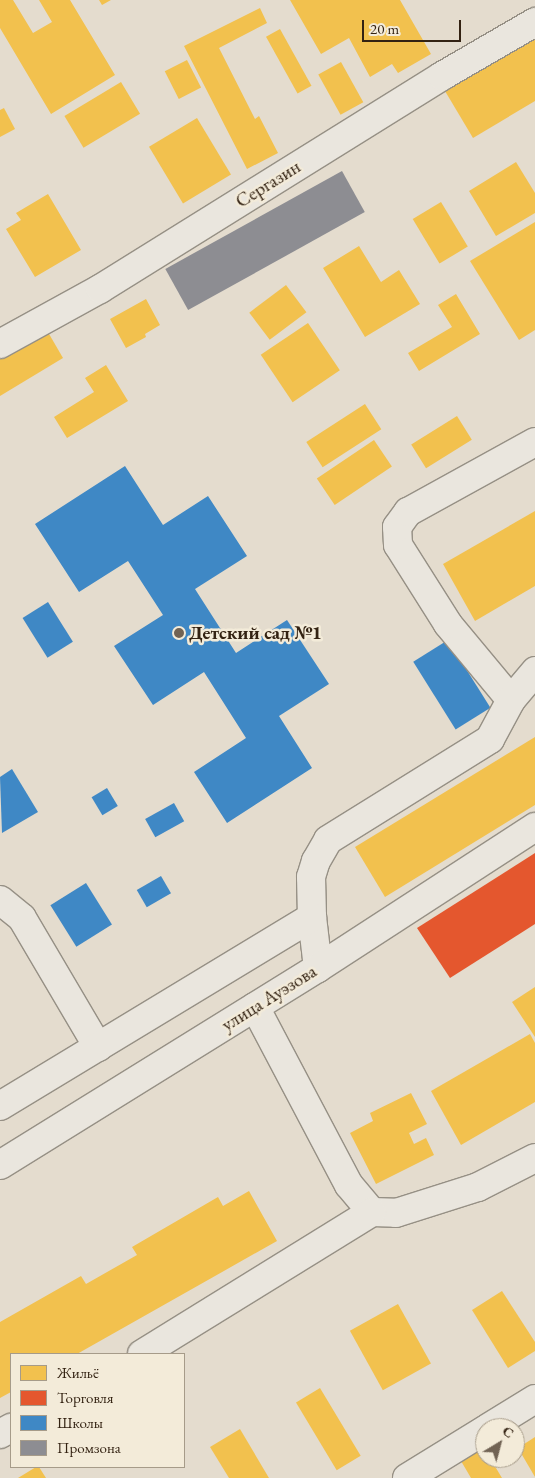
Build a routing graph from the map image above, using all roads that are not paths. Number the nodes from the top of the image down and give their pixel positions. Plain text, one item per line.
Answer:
1 (535, 22) edge
2 (0, 344) edge
3 (535, 442) edge
4 (535, 671) edge
5 (511, 700) junction
6 (535, 827) edge
7 (0, 900) edge
8 (312, 917) junction
9 (318, 968) junction
10 (254, 1007) junction
11 (98, 1047) junction
12 (0, 1106) edge
13 (535, 1158) edge
14 (0, 1165) edge
15 (372, 1212) junction
16 (144, 1353) edge
17 (535, 1399) edge
18 (504, 1418) edge
19 (475, 1436) edge
20 (406, 1478) edge

1 - 2 street, Сергазин
3 - 5 street
4 - 5 street
5 - 8 street
6 - 9 street, улица Ауэзова
7 - 11 street
8 - 9 street
8 - 11 street
9 - 10 street, улица Ауэзова
10 - 14 street, улица Ауэзова
10 - 15 street
11 - 12 street
13 - 15 street
15 - 16 street
17 - 18 street
19 - 20 street

